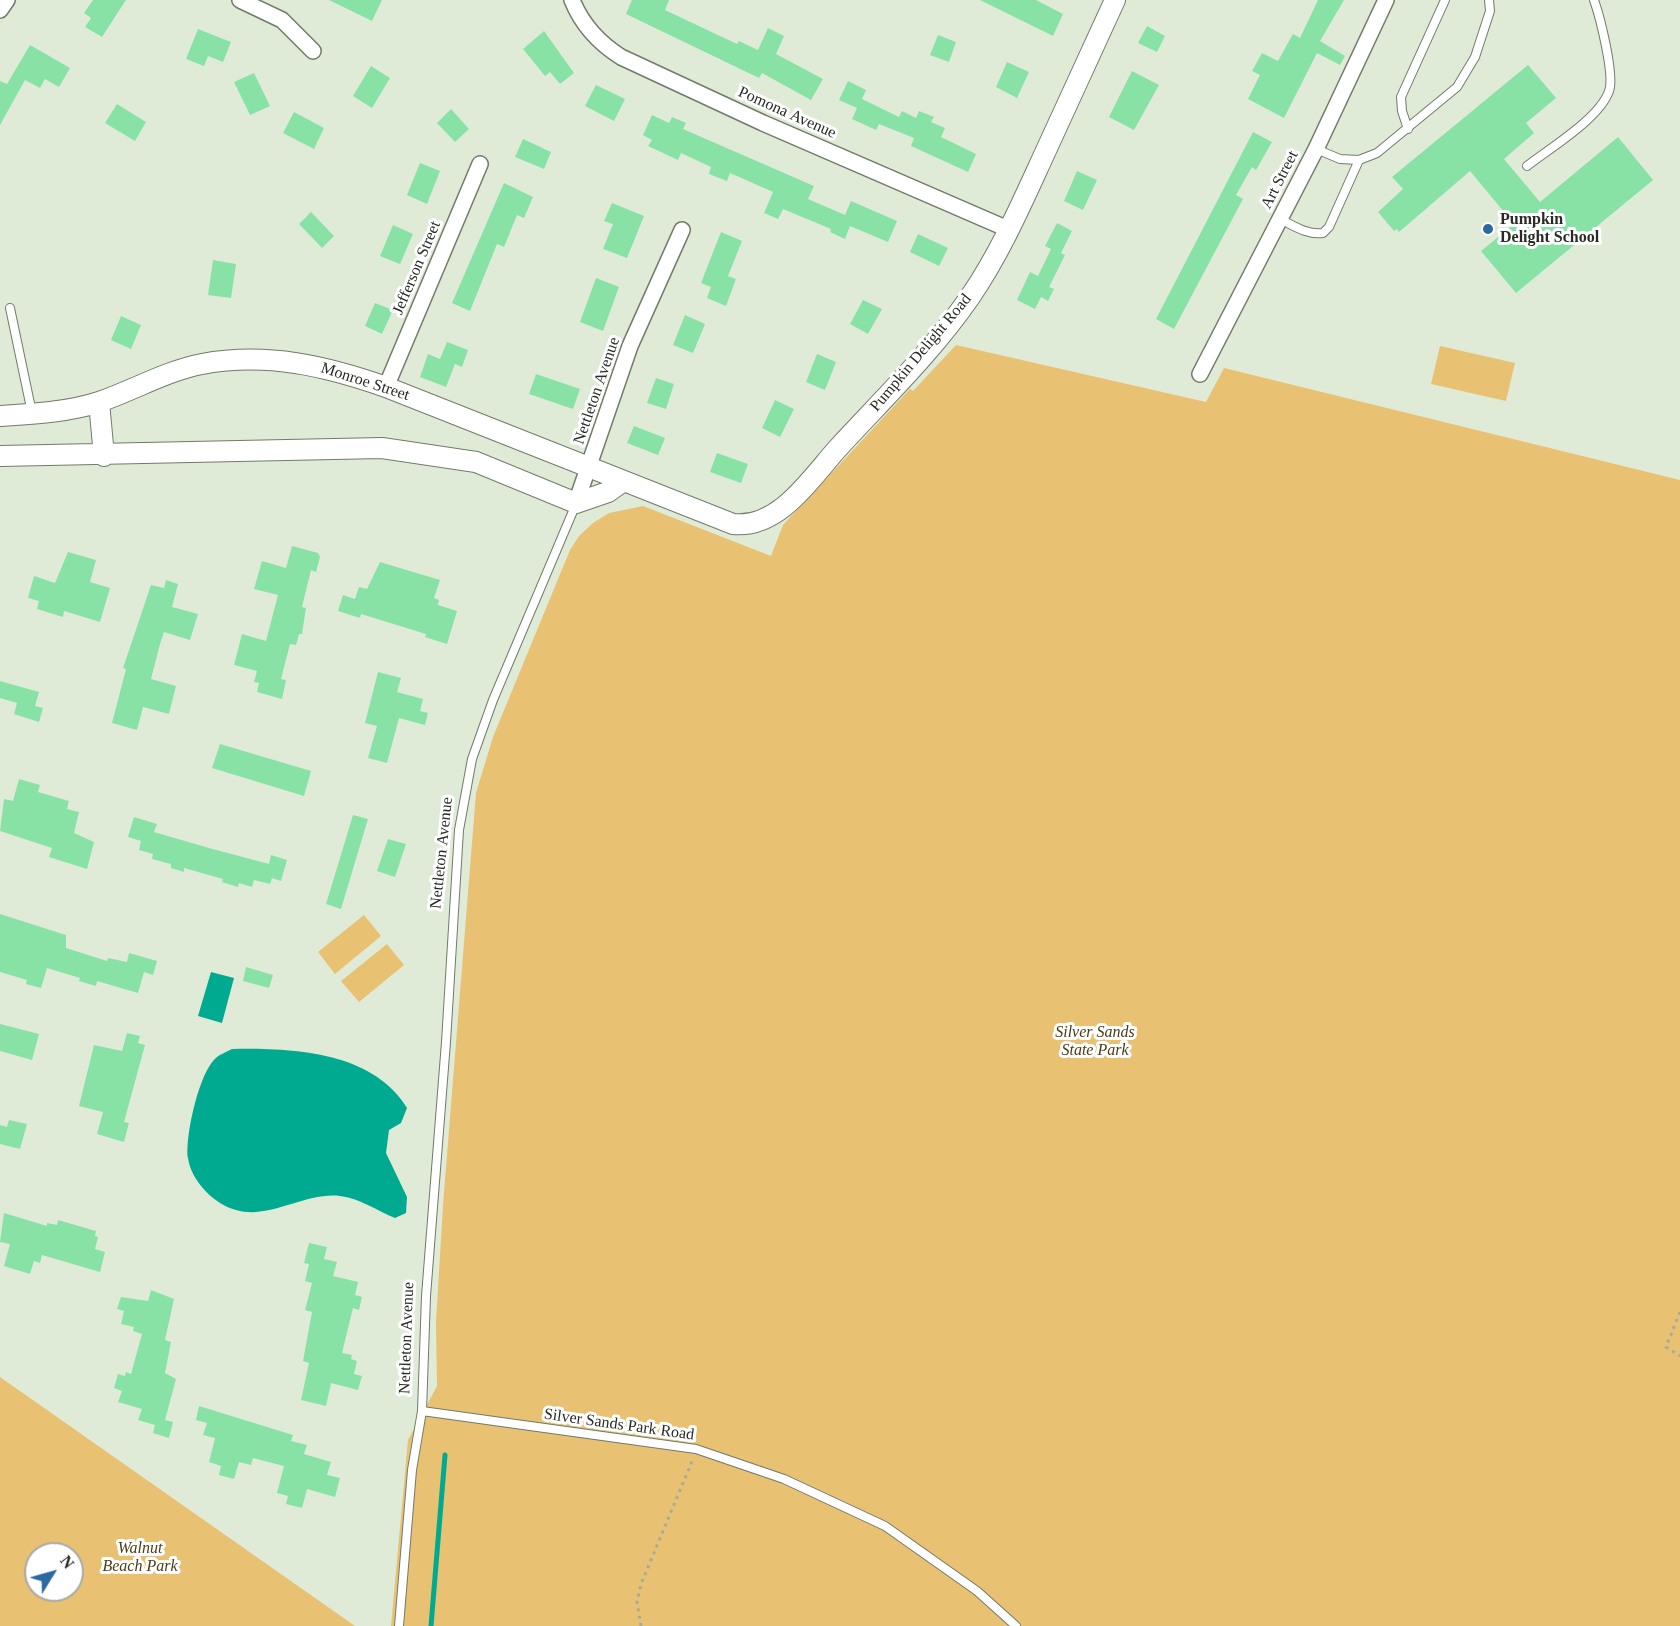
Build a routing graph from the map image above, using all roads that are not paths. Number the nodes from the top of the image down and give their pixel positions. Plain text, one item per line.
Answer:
1 (7, 0) edge
2 (240, 0) edge
3 (572, 0) edge
4 (1115, 0) edge
5 (1386, 0) edge
6 (1445, 0) edge
7 (1490, 0) edge
8 (1594, 0) edge
9 (0, 10) edge
10 (313, 51) dead end
11 (1408, 129) junction
12 (1316, 148) junction
13 (1359, 160) junction
14 (480, 164) dead end
15 (1527, 166) dead end
16 (1280, 219) junction
17 (682, 230) dead end
18 (1010, 230) junction
19 (10, 308) dead end
20 (1200, 374) dead end
21 (386, 387) junction
22 (99, 402) junction
23 (33, 414) junction
24 (0, 416) edge
25 (0, 456) edge
26 (104, 456) junction
27 (591, 466) junction
28 (622, 482) junction
29 (576, 503) junction
30 (733, 524) joint
31 (422, 1411) junction
32 (399, 1626) edge
33 (1016, 1626) edge

1 - 9 street
2 - 10 street
3 - 18 street, Pomona Avenue
4 - 18 street, Pumpkin Delight Road
5 - 12 street, Art Street
6 - 11 lane
7 - 11 lane
8 - 15 lane
11 - 13 lane
12 - 13 lane
12 - 16 street, Art Street
13 - 16 lane
14 - 21 street, Jefferson Street
16 - 20 street, Art Street
17 - 27 street, Nettleton Avenue
18 - 30 street, Pumpkin Delight Road
19 - 23 lane
21 - 22 street, Monroe Street
21 - 27 street, Monroe Street
22 - 23 street, Monroe Street
22 - 26 street
23 - 24 street, Monroe Street
25 - 26 street
26 - 29 street
27 - 28 street, Monroe Street
27 - 29 street, Nettleton Avenue
28 - 29 street
28 - 30 street, Monroe Street
29 - 31 lane, Nettleton Avenue
31 - 32 lane, Nettleton Avenue
31 - 33 lane, Silver Sands Park Road

